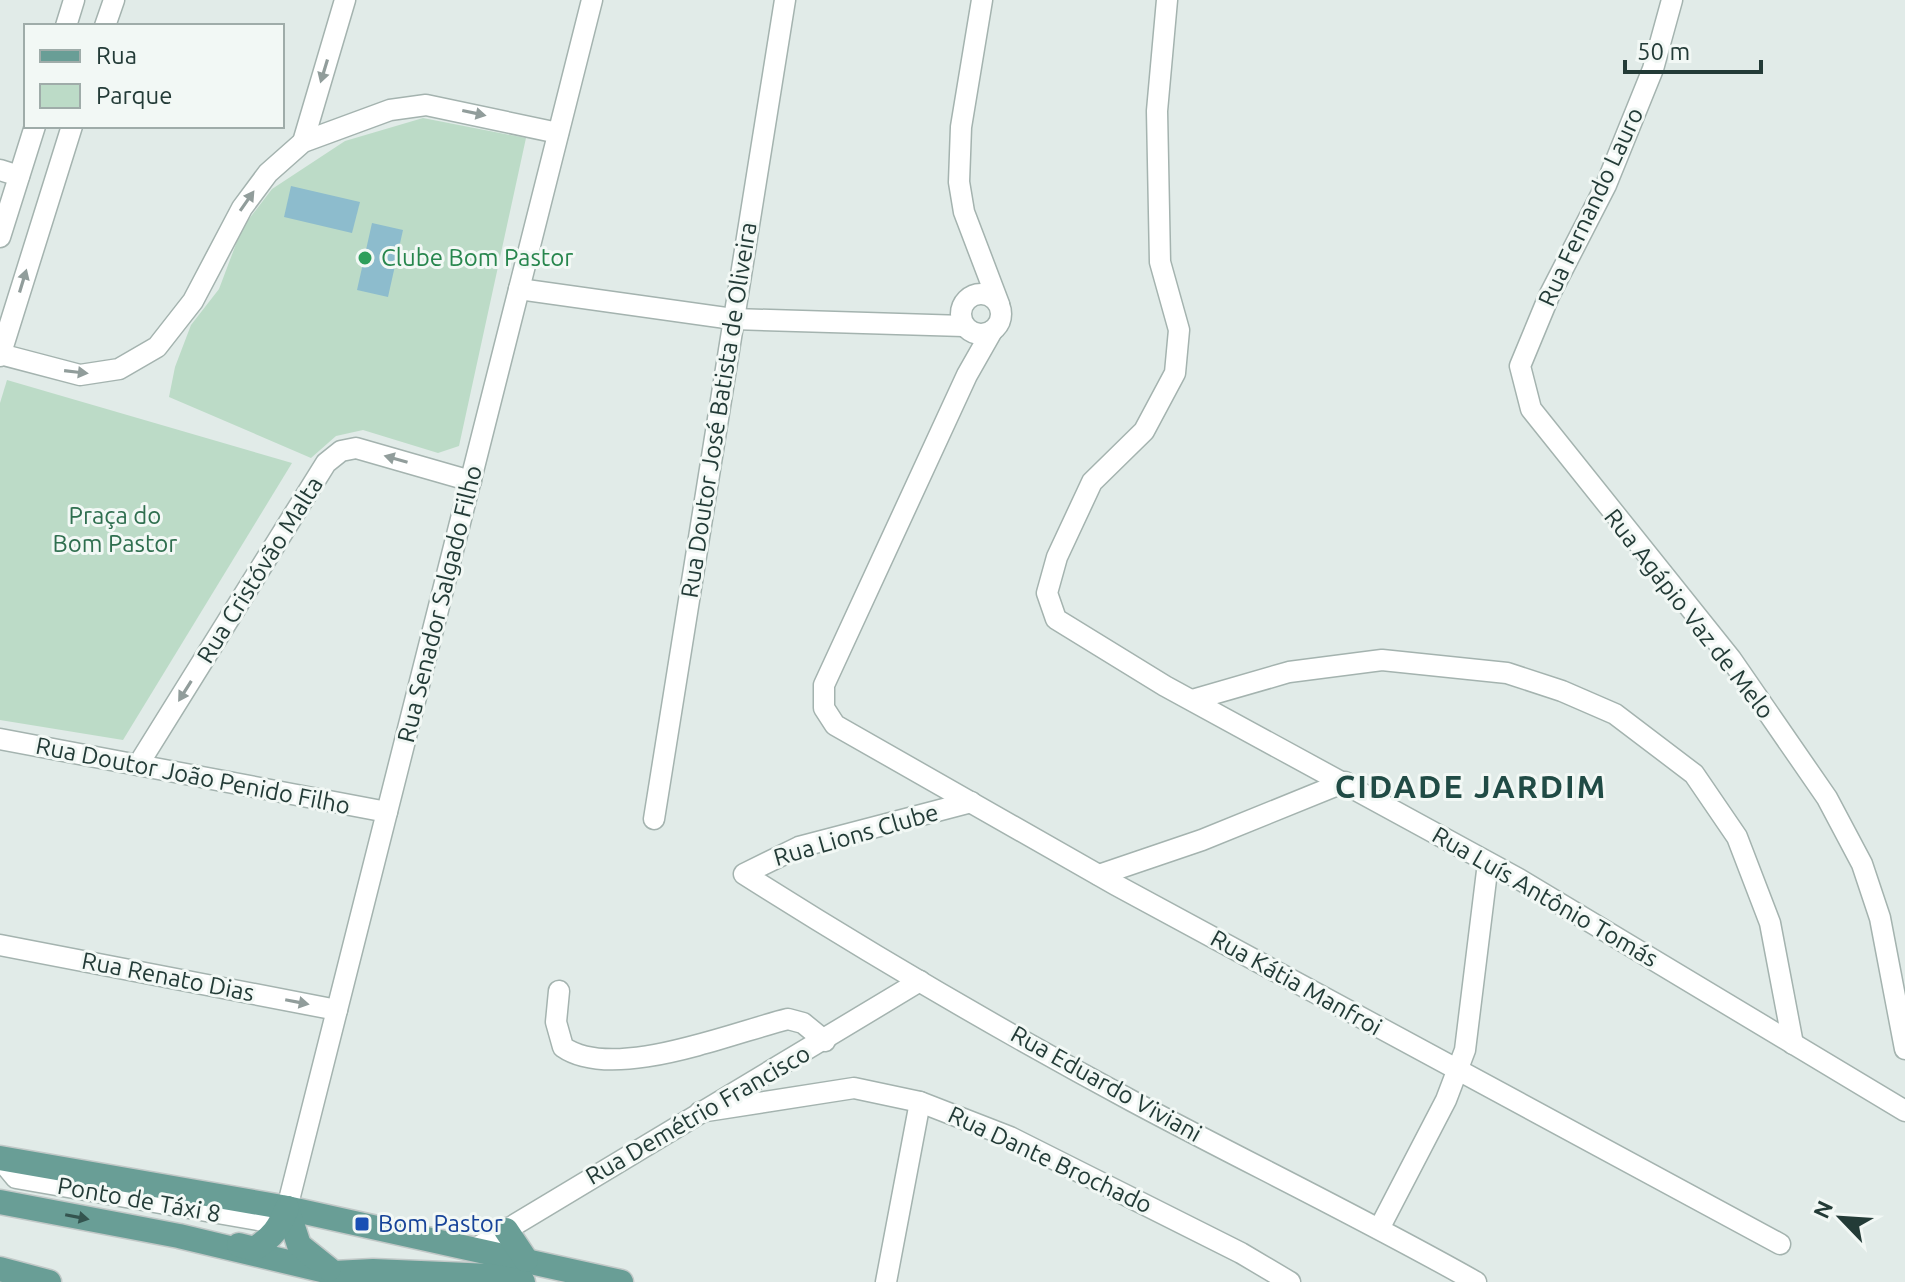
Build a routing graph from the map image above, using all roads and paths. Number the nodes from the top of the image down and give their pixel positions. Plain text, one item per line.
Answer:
1 (74, 0) edge
2 (114, 0) edge
3 (345, 0) edge
4 (592, 0) edge
5 (785, 0) edge
6 (982, 0) edge
7 (1167, 0) edge
8 (1672, 0) edge
9 (67, 24) edge
10 (106, 24) edge
11 (34, 128) edge
12 (71, 128) edge
13 (558, 133) junction
14 (303, 142) junction
15 (10, 173) edge
16 (0, 237) edge
17 (984, 257) junction
18 (519, 289) junction
19 (972, 296) junction
20 (999, 304) junction
21 (733, 319) junction
22 (977, 330) junction
23 (0, 354) edge
24 (1520, 366) joint
25 (471, 481) junction
26 (1192, 700) junction
27 (0, 739) edge
28 (138, 765) junction
29 (1345, 782) junction
30 (971, 802) junction
31 (387, 812) junction
32 (654, 819) dead end
33 (1488, 863) junction
34 (744, 874) joint
35 (1099, 875) junction
36 (0, 945) edge
37 (920, 981) junction
38 (559, 991) dead end
39 (337, 1010) junction
40 (825, 1041) junction
41 (1793, 1044) junction
42 (1905, 1049) edge
43 (1457, 1071) junction
44 (920, 1102) junction
45 (1905, 1111) edge
46 (700, 1112) junction
47 (0, 1158) edge
48 (0, 1202) edge
49 (284, 1208) junction
50 (1380, 1227) junction
51 (506, 1230) junction
52 (179, 1236) junction
53 (1780, 1244) dead end
54 (476, 1248) junction
55 (0, 1269) edge
56 (373, 1271) junction
57 (524, 1271) edge
58 (334, 1273) junction
59 (49, 1282) edge
60 (621, 1282) edge
61 (886, 1282) edge
62 (1290, 1282) edge
63 (1476, 1282) edge

1 - 9 street
2 - 10 street
3 -> 14 street
4 - 13 street, Rua Senador Salgado Filho
5 - 21 street, Rua Doutor José Batista de Oliveira
6 - 17 street
7 - 26 street, Rua Luís Antônio Tomás
8 - 24 street, Rua Fernando Lauro
11 - 15 street
23 -> 12 street
14 -> 13 street
13 - 18 street, Rua Senador Salgado Filho
23 -> 14 street
15 - 16 street
17 - 19 street
17 - 20 street
18 - 21 street
18 - 25 street, Rua Senador Salgado Filho
19 - 20 street
19 - 22 street
20 - 22 street
21 - 22 street
21 - 32 street, Rua Doutor José Batista de Oliveira
22 - 30 street, Rua Kátia Manfroi
24 - 42 street, Rua Agápio Vaz de Melo
25 -> 28 street, Rua Cristóvão Malta
25 - 31 street, Rua Senador Salgado Filho
26 - 29 street, Rua Luís Antônio Tomás
26 - 41 street
27 - 28 street, Rua Doutor João Penido Filho
28 - 31 street, Rua Doutor João Penido Filho
29 - 33 street, Rua Luís Antônio Tomás
29 - 35 street
30 - 34 street, Rua Lions Clube
30 - 35 street, Rua Kátia Manfroi
31 - 39 street, Rua Senador Salgado Filho
33 - 41 street, Rua Luís Antônio Tomás
33 - 43 street
34 - 37 street, Rua Eduardo Viviani
35 - 43 street, Rua Kátia Manfroi
36 -> 39 street, Rua Renato Dias
37 - 40 street, Rua Demétrio Francisco
37 - 50 street, Rua Eduardo Viviani
38 - 40 street
39 - 49 street, Rua Senador Salgado Filho
40 - 46 street, Rua Demétrio Francisco
41 - 45 street, Rua Luís Antônio Tomás
43 - 50 street
43 - 53 street, Rua Kátia Manfroi
44 - 46 street, Rua Dante Brochado
44 - 61 street
44 - 62 street, Rua Dante Brochado
46 - 51 street, Rua Demétrio Francisco
47 - 49 main road
48 -> 52 main road
49 - 52 main road
49 - 54 main road
49 - 58 main road
50 - 63 street, Rua Eduardo Viviani
51 - 54 street, Rua Demétrio Francisco
51 - 57 main road
52 - 58 main road
54 - 56 main road
54 - 57 main road
55 - 59 main road
56 - 57 main road
56 - 58 main road
57 - 60 main road

